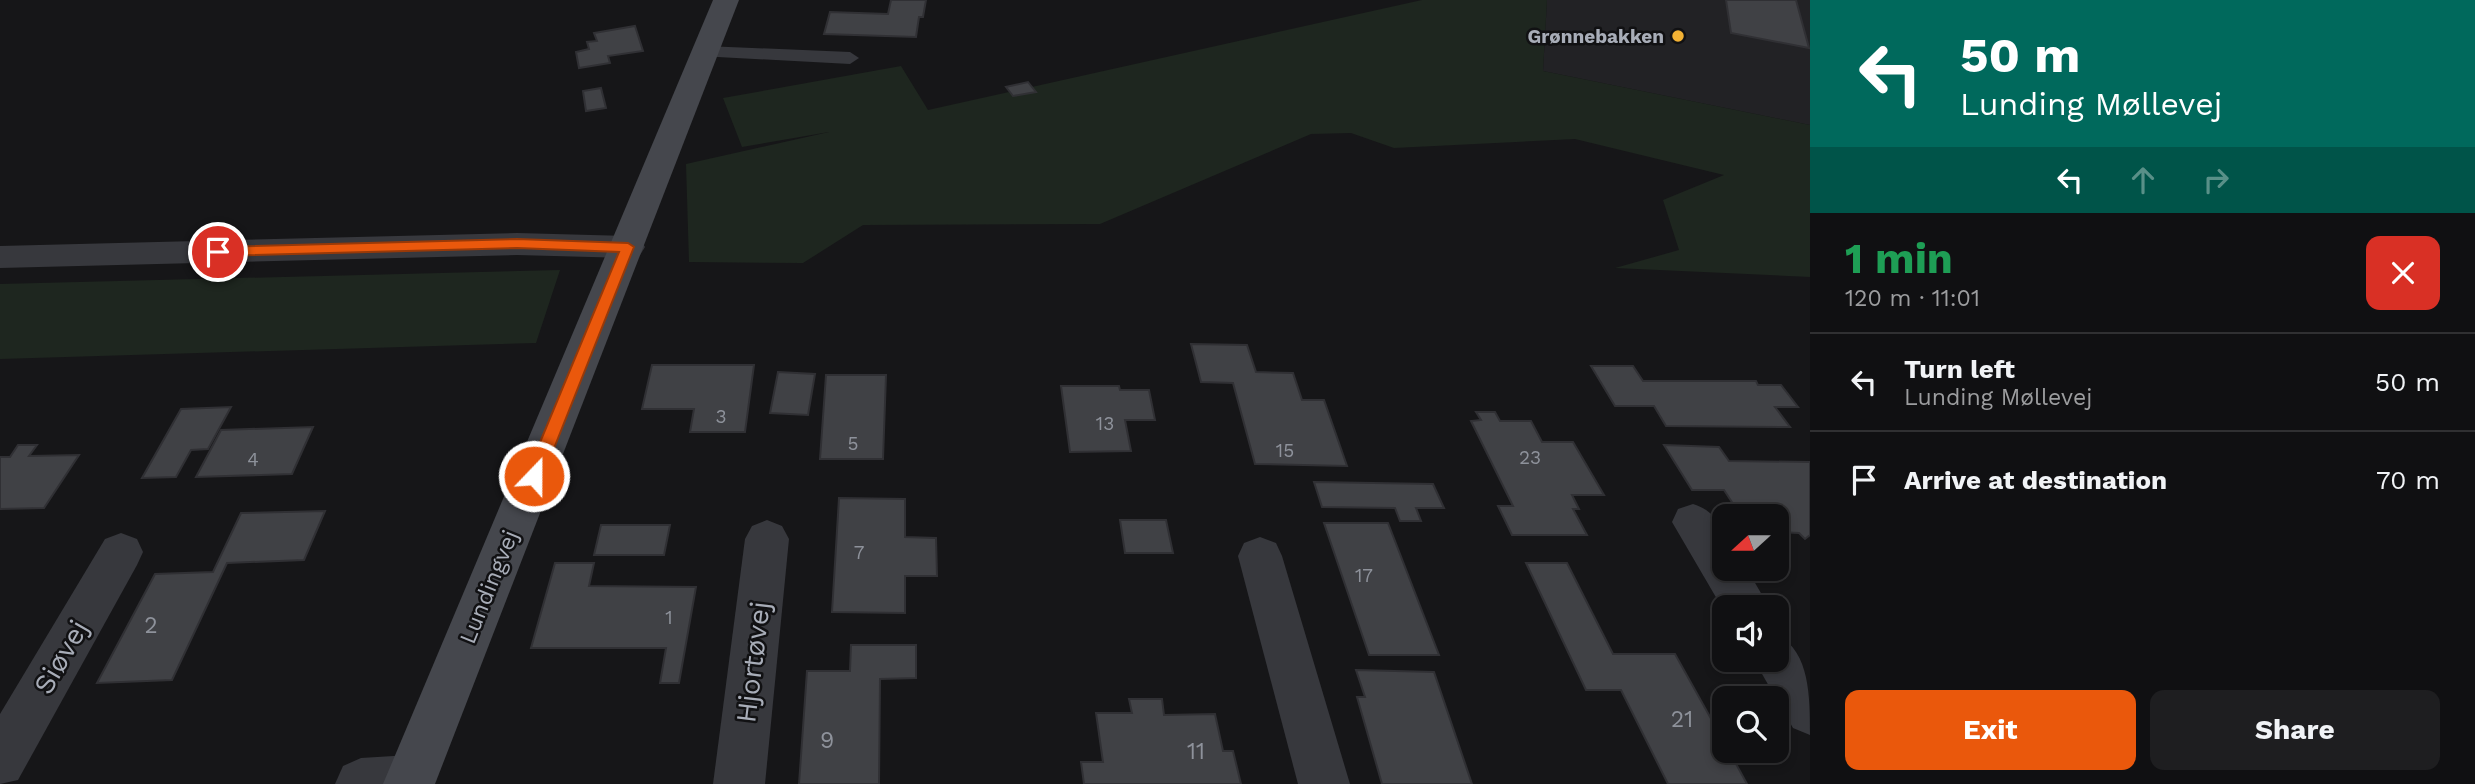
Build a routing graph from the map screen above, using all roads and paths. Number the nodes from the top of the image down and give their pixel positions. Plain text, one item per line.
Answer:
1 (726, 0) edge
2 (705, 52) junction
3 (850, 58) dead end
4 (628, 247) junction
5 (0, 257) edge
6 (1693, 522) dead end
7 (767, 539) dead end
8 (121, 552) dead end
9 (1260, 556) dead end
10 (1739, 595) edge
11 (1786, 672) edge
12 (1810, 711) edge
13 (0, 762) edge
14 (393, 783) edge
15 (739, 784) edge
16 (1324, 784) edge

1 - 2 street, Lundingvej
2 - 3 lane
2 - 4 street, Lundingvej
4 - 5 street
4 - 14 street, Lundingvej
6 - 10 street
7 - 15 street, Hjortøvej
8 - 13 street, Siøvej
9 - 16 street
11 - 12 street

